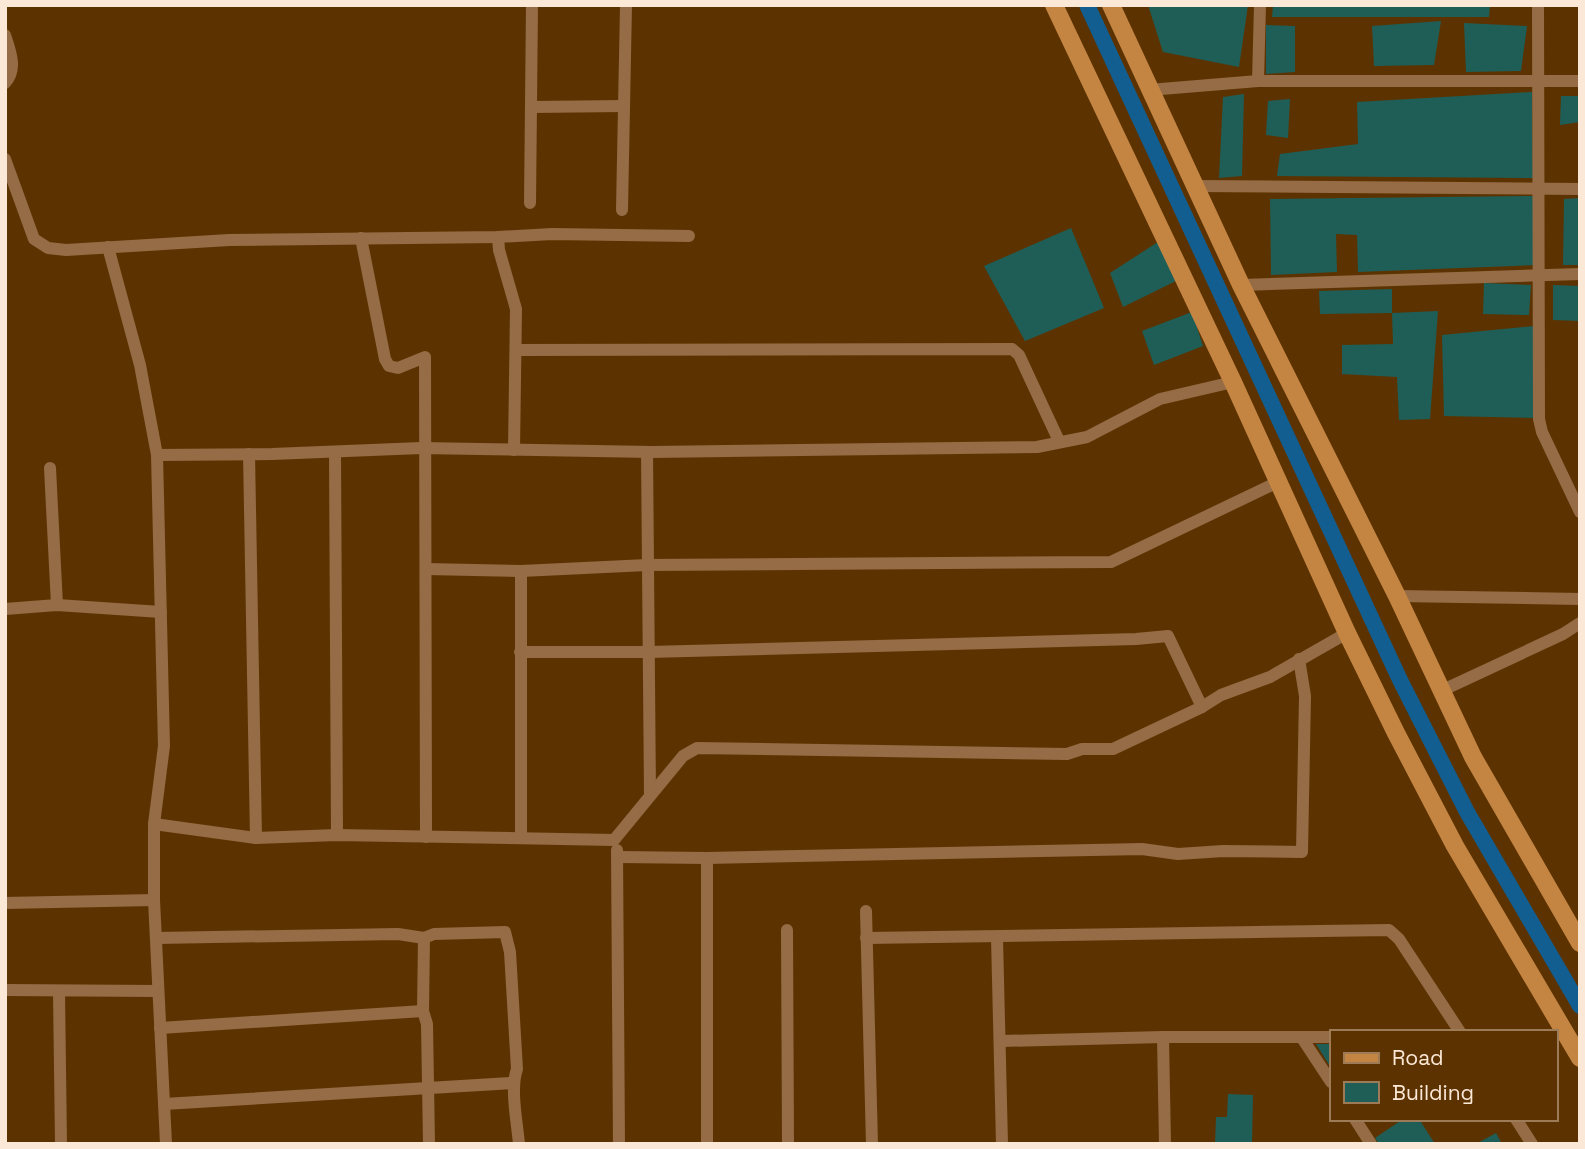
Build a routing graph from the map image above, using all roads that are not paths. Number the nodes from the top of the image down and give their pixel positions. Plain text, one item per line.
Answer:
1 (532, 5) edge
2 (626, 5) edge
3 (1055, 5) edge
4 (1111, 5) edge
5 (1260, 5) edge
6 (1538, 5) edge
7 (5, 35) edge
8 (1258, 81) junction
9 (1538, 81) junction
10 (1580, 81) edge
11 (5, 83) edge
12 (1149, 90) junction
13 (624, 106) junction
14 (531, 107) junction
15 (5, 159) edge
16 (8, 178) edge
17 (1195, 186) junction
18 (1539, 188) junction
19 (1580, 189) edge
20 (530, 203) dead end
21 (622, 210) dead end
22 (690, 236) dead end
23 (498, 237) junction
24 (361, 238) junction
25 (108, 247) junction
26 (1539, 274) junction
27 (1580, 274) edge
28 (1241, 285) junction
29 (516, 350) junction
30 (1233, 382) junction
31 (1059, 441) junction
32 (423, 448) junction
33 (514, 450) junction
34 (335, 452) junction
35 (647, 452) junction
36 (249, 454) junction
37 (158, 455) junction
38 (50, 468) dead end
39 (1278, 482) junction
40 (1580, 512) edge
41 (648, 565) junction
42 (426, 569) junction
43 (521, 570) junction
44 (1397, 596) junction
45 (1580, 599) edge
46 (57, 605) junction
47 (5, 609) edge
48 (161, 612) junction
49 (1580, 623) edge
50 (1347, 633) junction
51 (520, 652) junction
52 (649, 652) junction
53 (1298, 659) junction
54 (1443, 690) junction
55 (1202, 707) junction
56 (650, 795) junction
57 (154, 824) junction
58 (337, 835) junction
59 (426, 837) junction
60 (256, 838) junction
61 (521, 838) junction
62 (614, 840) junction
63 (619, 857) junction
64 (707, 858) junction
65 (154, 900) junction
66 (5, 902) edge
67 (866, 911) dead end
68 (787, 930) dead end
69 (156, 938) junction
70 (424, 938) junction
71 (997, 938) junction
72 (866, 939) junction
73 (1580, 943) edge
74 (5, 990) edge
75 (158, 991) junction
76 (59, 992) junction
77 (423, 1011) junction
78 (160, 1028) junction
79 (1459, 1030) edge
80 (1163, 1037) junction
81 (1330, 1037) edge
82 (1302, 1038) junction
83 (1001, 1041) junction
84 (1580, 1058) edge
85 (1330, 1080) edge
86 (512, 1083) junction
87 (428, 1088) junction
88 (164, 1104) junction
89 (1356, 1121) edge
90 (1517, 1121) edge
91 (61, 1144) edge
92 (166, 1144) edge
93 (429, 1144) edge
94 (519, 1144) edge
95 (618, 1144) edge
96 (707, 1144) edge
97 (788, 1144) edge
98 (872, 1144) edge
99 (1002, 1144) edge
100 (1165, 1144) edge
101 (1371, 1144) edge
102 (1532, 1144) edge

1 - 14 street
2 - 13 street
3 - 30 main road
4 - 12 main road
5 - 8 street
6 - 9 street
7 - 11 street
8 - 9 street
8 - 12 street
9 - 10 street
9 - 18 street
12 - 17 main road
13 - 14 street
13 - 21 street
14 - 20 street
15 - 16 street
16 - 25 street
17 - 18 street
17 - 28 main road
18 - 19 street
18 - 26 street
22 - 23 street
23 - 24 street
23 - 29 street
24 - 25 street
24 - 32 street
25 - 37 street
26 - 27 street
26 - 28 street
26 - 40 street
28 - 44 main road
29 - 31 street
29 - 33 street
30 - 31 street
30 - 39 main road
31 - 35 street
32 - 33 street
32 - 34 street
32 - 42 street
33 - 35 street
34 - 36 street
34 - 58 street
35 - 41 street
36 - 37 street
36 - 60 street
37 - 48 street
38 - 46 street
39 - 41 street
39 - 50 main road
41 - 43 street
41 - 52 street
42 - 43 street
42 - 59 street
43 - 51 street
44 - 45 street
44 - 54 main road
46 - 47 street
46 - 48 street
48 - 57 street
49 - 54 street
50 - 53 street
50 - 84 main road
51 - 52 street
51 - 61 street
52 - 55 street
52 - 56 street
53 - 55 street
53 - 64 street
54 - 73 main road
55 - 56 street
56 - 62 street
57 - 60 street
57 - 65 street
58 - 59 street
58 - 60 street
59 - 61 street
61 - 62 street
62 - 63 street
63 - 64 street
63 - 95 street
64 - 96 street
65 - 66 street
65 - 69 street
67 - 72 street
68 - 97 street
69 - 70 street
69 - 75 street
70 - 77 street
70 - 86 street
71 - 72 street
71 - 79 street
71 - 83 street
72 - 98 street
74 - 76 street
75 - 76 street
75 - 78 street
76 - 91 street
77 - 78 street
77 - 87 street
78 - 88 street
80 - 82 street
80 - 83 street
80 - 100 street
81 - 82 street
82 - 85 street
83 - 99 street
86 - 87 street
86 - 94 street
87 - 88 street
87 - 93 street
88 - 92 street
89 - 101 street
90 - 102 street

